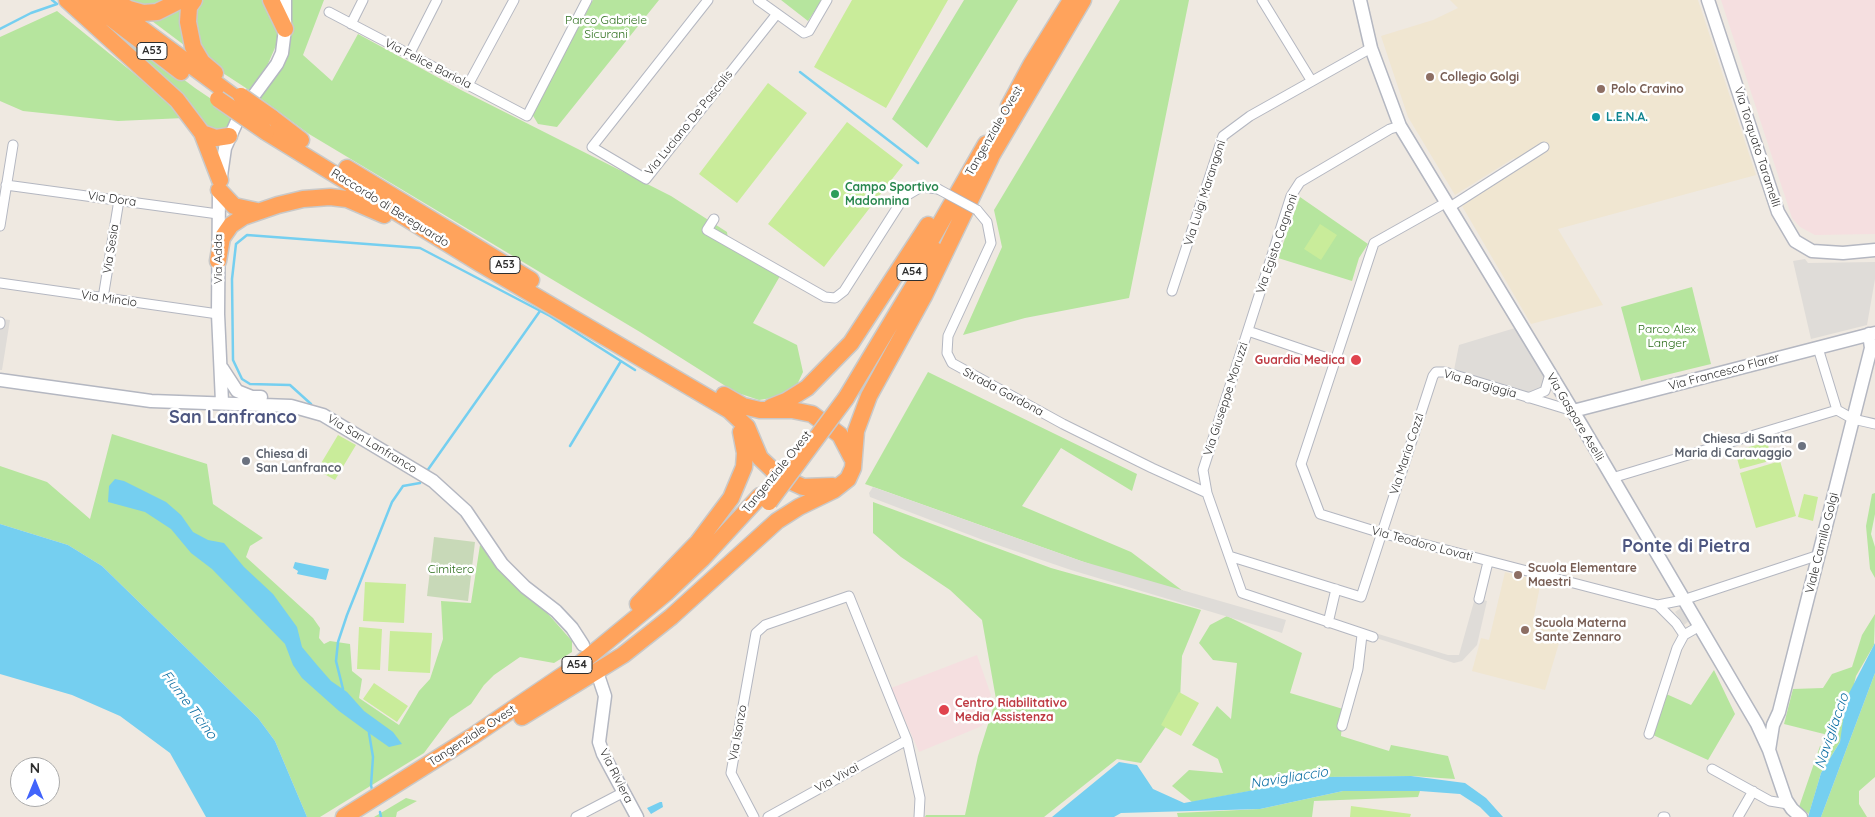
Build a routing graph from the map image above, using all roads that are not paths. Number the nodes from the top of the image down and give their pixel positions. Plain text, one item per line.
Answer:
1 (67, 0) edge
2 (88, 0) edge
3 (103, 0) edge
4 (114, 0) edge
5 (181, 0) edge
6 (194, 0) edge
7 (272, 0) edge
8 (285, 0) edge
9 (363, 0) edge
10 (437, 0) edge
11 (514, 0) edge
12 (587, 0) edge
13 (708, 0) edge
14 (758, 0) edge
15 (827, 0) edge
16 (1063, 0) edge
17 (1071, 0) edge
18 (1084, 0) edge
19 (1094, 0) edge
20 (1262, 0) edge
21 (1355, 0) edge
22 (1360, 0) edge
23 (1708, 0) edge
24 (329, 12) dead end
25 (776, 15) junction
26 (351, 24) junction
27 (1365, 24) junction
28 (285, 29) junction
29 (1371, 48) junction
30 (410, 53) junction
31 (1031, 65) junction
32 (1312, 80) junction
33 (468, 85) junction
34 (244, 98) junction
35 (1025, 100) junction
36 (238, 119) dead end
37 (268, 124) junction
38 (1400, 126) junction
39 (202, 133) junction
40 (229, 136) junction
41 (13, 145) dead end
42 (1544, 147) dead end
43 (988, 153) junction
44 (6, 185) junction
45 (220, 185) junction
46 (119, 200) junction
47 (1449, 205) junction
48 (257, 211) junction
49 (218, 214) junction
50 (714, 219) dead end
51 (0, 224) edge
52 (1875, 250) edge
53 (218, 261) junction
54 (479, 263) junction
55 (0, 283) edge
56 (1172, 291) dead end
57 (103, 298) junction
58 (218, 314) junction
59 (1248, 331) junction
60 (1871, 332) edge
61 (1818, 348) junction
62 (1336, 361) junction
63 (221, 366) junction
64 (1871, 366) edge
65 (1550, 374) junction
66 (1432, 376) joint
67 (0, 380) edge
68 (708, 393) junction
69 (1528, 398) junction
70 (222, 402) junction
71 (291, 406) junction
72 (752, 408) junction
73 (1838, 410) junction
74 (1573, 411) junction
75 (1853, 419) junction
76 (1875, 424) edge
77 (854, 462) junction
78 (1612, 478) junction
79 (845, 482) junction
80 (1207, 493) junction
81 (1381, 533) junction
82 (1819, 555) junction
83 (1229, 556) junction
84 (1488, 562) junction
85 (1336, 589) junction
86 (1479, 600) dead end
87 (1683, 600) junction
88 (1658, 605) junction
89 (1328, 623) junction
90 (1698, 627) junction
91 (1362, 635) junction
92 (1684, 635) junction
93 (1372, 637) dead end
94 (582, 645) dead end
95 (598, 675) dead end
96 (521, 711) junction
97 (1342, 726) dead end
98 (1649, 734) dead end
99 (907, 740) junction
100 (1769, 750) junction
101 (1712, 769) dead end
102 (1753, 791) junction
103 (624, 792) junction
104 (368, 810) edge
105 (1794, 812) edge
106 (344, 817) edge
107 (576, 817) edge
108 (637, 817) edge
109 (754, 817) edge
110 (768, 817) edge
111 (919, 817) edge
112 (1738, 817) edge

1 - 39 highway
2 - 37 highway, Raccordo di Bereguardo / A53, bridge
3 - 34 highway, Raccordo di Bereguardo / A53
4 - 5 highway
6 - 34 highway
7 - 28 highway
8 - 28 street
9 - 26 street
10 - 30 street
11 - 33 street
12 - 33 street, Via Felice Bariola
13 - 25 street, Via Luciano De Pascalis
14 - 25 street
15 - 25 street
16 - 31 highway
17 - 31 highway, Tangenziale Ovest / A54
18 - 35 highway, Tangenziale Ovest / A54
19 - 35 highway
20 - 32 street
21 - 27 street, Via Gaspare Aselli
22 - 27 street, Via Gaspare Aselli
23 - 52 street, Via Torquato Taramelli
24 - 26 street, Via Felice Bariola
26 - 30 street, Via Felice Bariola
27 - 29 street, Via Gaspare Aselli
28 - 34 street
29 - 32 street, Via Luigi Marangoni
29 - 38 street, Via Gaspare Aselli
30 - 33 street, Via Felice Bariola
31 - 43 highway, Tangenziale Ovest / A54
32 - 56 street, Via Luigi Marangoni
34 - 37 highway, Raccordo di Bereguardo / A53
35 - 43 highway, Tangenziale Ovest / A54
36 - 40 street, Via Adda
37 - 54 highway, Raccordo di Bereguardo / A53
37 - 68 highway, Raccordo di Bereguardo / A53
38 - 47 street, Via Gaspare Aselli
38 - 59 street, Via Egisto Cagnoni
39 - 40 highway
39 - 45 highway
40 - 45 street, Via Adda
41 - 44 street
42 - 47 street
43 - 72 highway
43 - 77 highway
43 - 96 highway, Tangenziale Ovest / A54, bridge
44 - 46 street, Via Dora
44 - 51 street
45 - 48 highway
45 - 49 street, Via Adda
46 - 49 street, Via Dora
46 - 57 street, Via Sesia
47 - 62 street
47 - 65 street, Via Gaspare Aselli
48 - 53 highway
48 - 54 highway
49 - 53 street, Via Adda
50 - 80 street, Strada Gardona, bridge
53 - 58 street, Via Adda
54 - 68 highway, Raccordo di Bereguardo / A53
55 - 57 street, Via Mincio
57 - 58 street, Via Mincio
58 - 63 street, Via Adda
59 - 62 street, Via Giuseppe Moruzzi
59 - 80 street, Via Giuseppe Moruzzi
60 - 61 street, Via Francesco Flarer
60 - 64 street, Viale Camillo Golgi
61 - 73 street
61 - 74 street, Via Francesco Flarer
62 - 81 street, Via Teodoro Lovati
63 - 70 street, Via Adda
63 - 71 street
64 - 75 street, Viale Camillo Golgi
65 - 69 street, Via Bargiggia
65 - 74 street, Via Gaspare Aselli
66 - 69 street, Via Bargiggia
66 - 81 street, Via Maria Cozzi
67 - 70 street, Via San Lanfranco
68 - 72 highway, A53
68 - 79 highway, A53
68 - 96 highway
69 - 74 street, Via Bargiggia
70 - 71 street, Via San Lanfranco
71 - 94 street, Via San Lanfranco
72 - 77 highway, A53
73 - 75 street
73 - 78 street
74 - 78 street, Via Gaspare Aselli
75 - 76 street
75 - 82 street, Viale Camillo Golgi
77 - 79 highway
78 - 87 street, Via Gaspare Aselli
79 - 96 highway
80 - 83 street, Via Giuseppe Moruzzi
81 - 84 street, Via Teodoro Lovati
81 - 85 street
82 - 87 street, Via Teodoro Lovati
82 - 100 street, Viale Camillo Golgi
83 - 85 street
83 - 89 street, Via Giuseppe Moruzzi
84 - 86 street
84 - 88 street, Via Teodoro Lovati
85 - 89 street
87 - 88 street, Via Teodoro Lovati
87 - 90 street, Via Gaspare Aselli
88 - 92 street
89 - 91 street, Via Giuseppe Moruzzi
90 - 92 street
90 - 100 street, Via Gaspare Aselli
91 - 93 street, Via Giuseppe Moruzzi
91 - 97 street
92 - 98 street
95 - 103 street, Via Riviera
96 - 104 highway, Tangenziale Ovest / A54
99 - 109 street, Via Isonzo
99 - 110 street, Via Vivai
99 - 111 street
100 - 105 street, Via Gaspare Aselli
101 - 102 street
102 - 105 street
102 - 112 street
103 - 107 street
103 - 108 street, Via Riviera
104 - 106 highway, Tangenziale Ovest / A54

